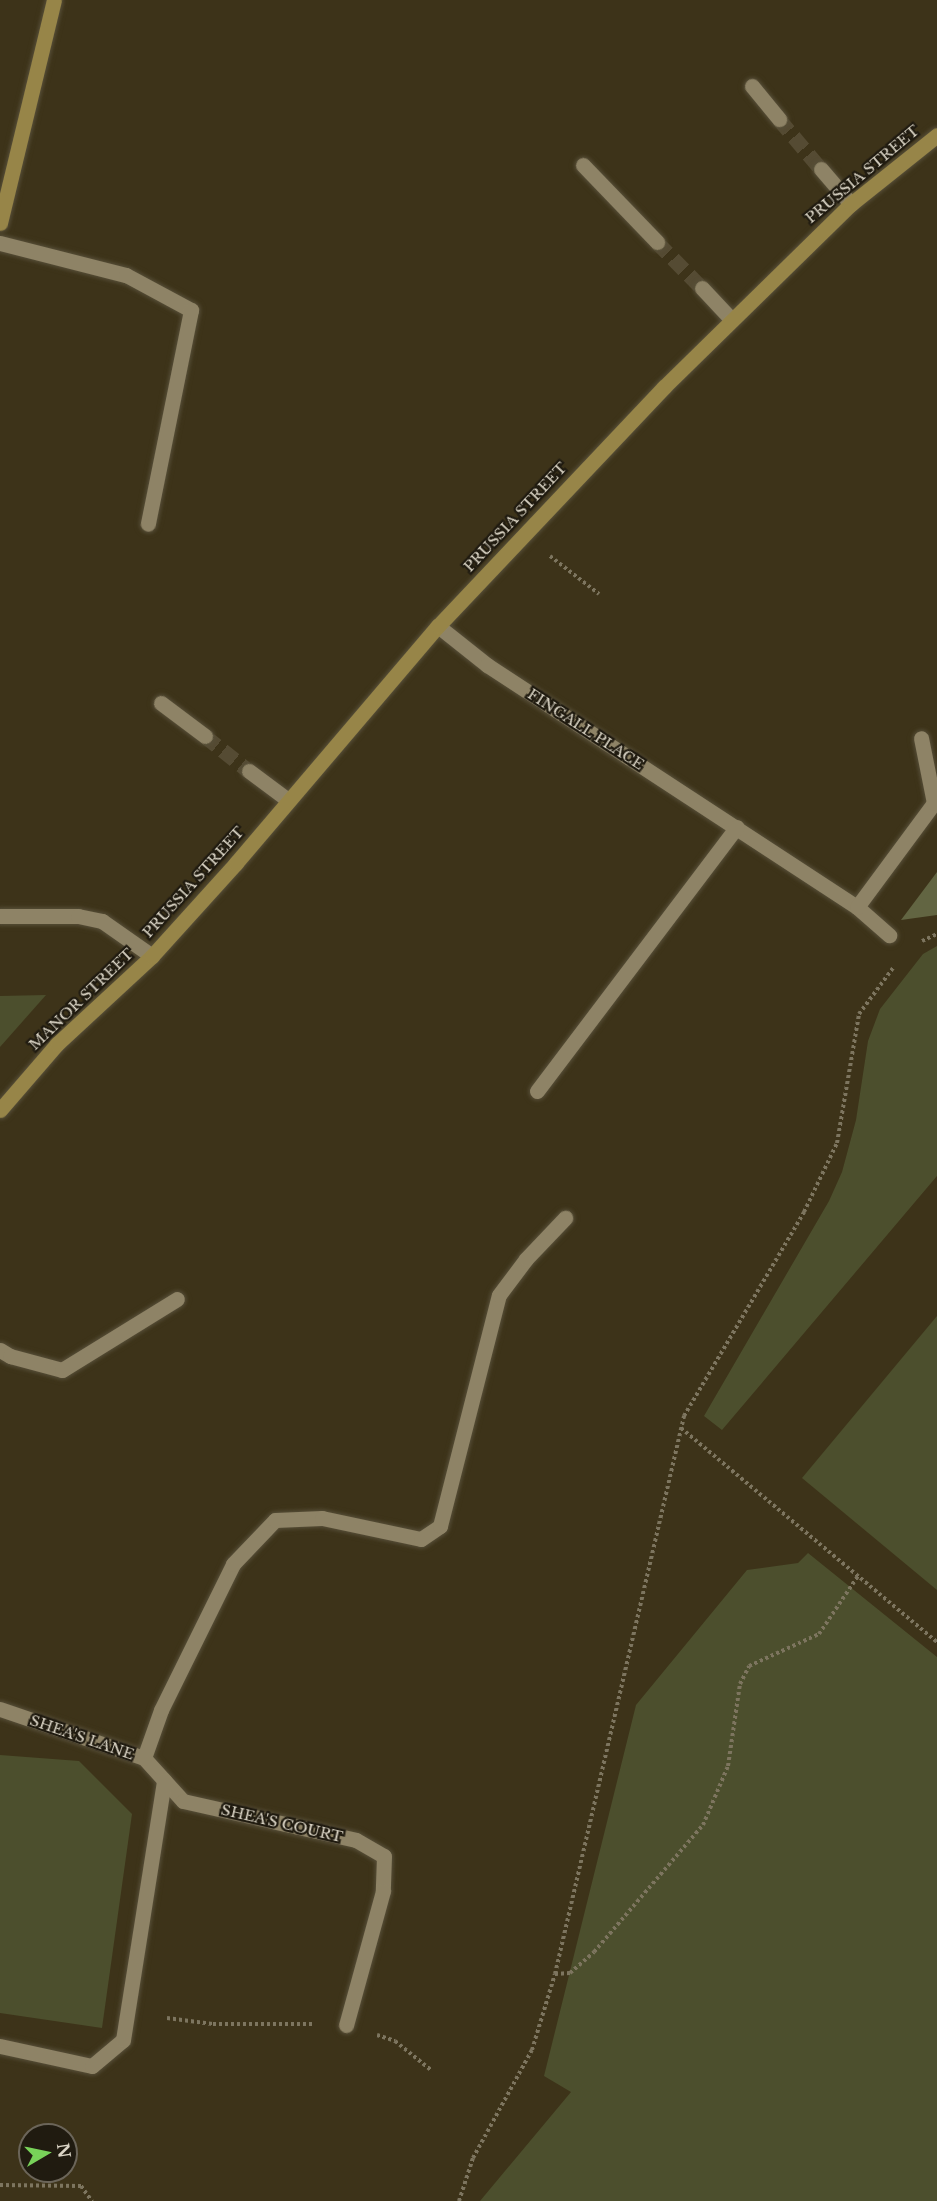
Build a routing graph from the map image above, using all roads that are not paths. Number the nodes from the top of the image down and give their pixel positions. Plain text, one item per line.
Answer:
1 (54, 0) edge
2 (752, 86) dead end
3 (779, 119) tunnel mouth
4 (937, 135) edge
5 (583, 165) dead end
6 (821, 169) tunnel mouth
7 (851, 204) junction
8 (0, 223) edge
9 (657, 242) tunnel mouth
10 (0, 243) edge
11 (702, 288) tunnel mouth
12 (730, 318) junction
13 (148, 524) dead end
14 (438, 626) junction
15 (161, 703) dead end
16 (204, 736) tunnel mouth
17 (921, 738) dead end
18 (249, 771) tunnel mouth
19 (288, 800) junction
20 (737, 827) junction
21 (857, 907) junction
22 (0, 915) edge
23 (889, 935) dead end
24 (152, 956) junction
25 (537, 1091) dead end
26 (0, 1110) edge
27 (565, 1218) dead end
28 (177, 1299) dead end
29 (0, 1350) edge
30 (0, 1709) edge
31 (144, 1758) junction
32 (164, 1780) junction
33 (183, 1801) joint
34 (346, 2025) road end
35 (0, 2046) edge

1 - 8 main road
2 - 3 street
4 - 7 main road, PRUSSIA STREET
5 - 9 street
6 - 7 street
7 - 12 main road, PRUSSIA STREET
10 - 13 street
11 - 12 street
12 - 14 main road, PRUSSIA STREET
14 - 19 main road, PRUSSIA STREET
14 - 20 street, FINGALL PLACE
15 - 16 street
17 - 21 street
18 - 19 street
19 - 24 main road, PRUSSIA STREET
20 - 21 street, FINGALL PLACE
20 - 25 street
21 - 23 street, FINGALL PLACE
22 - 24 street, MANOR STREET
24 - 26 main road, MANOR STREET
27 - 31 street
28 - 29 street
30 - 31 street, SHEA'S LANE
31 - 32 street, SHEA'S LANE
32 - 33 street, SHEA'S LANE
32 - 35 street
33 - 34 street, SHEA'S COURT

